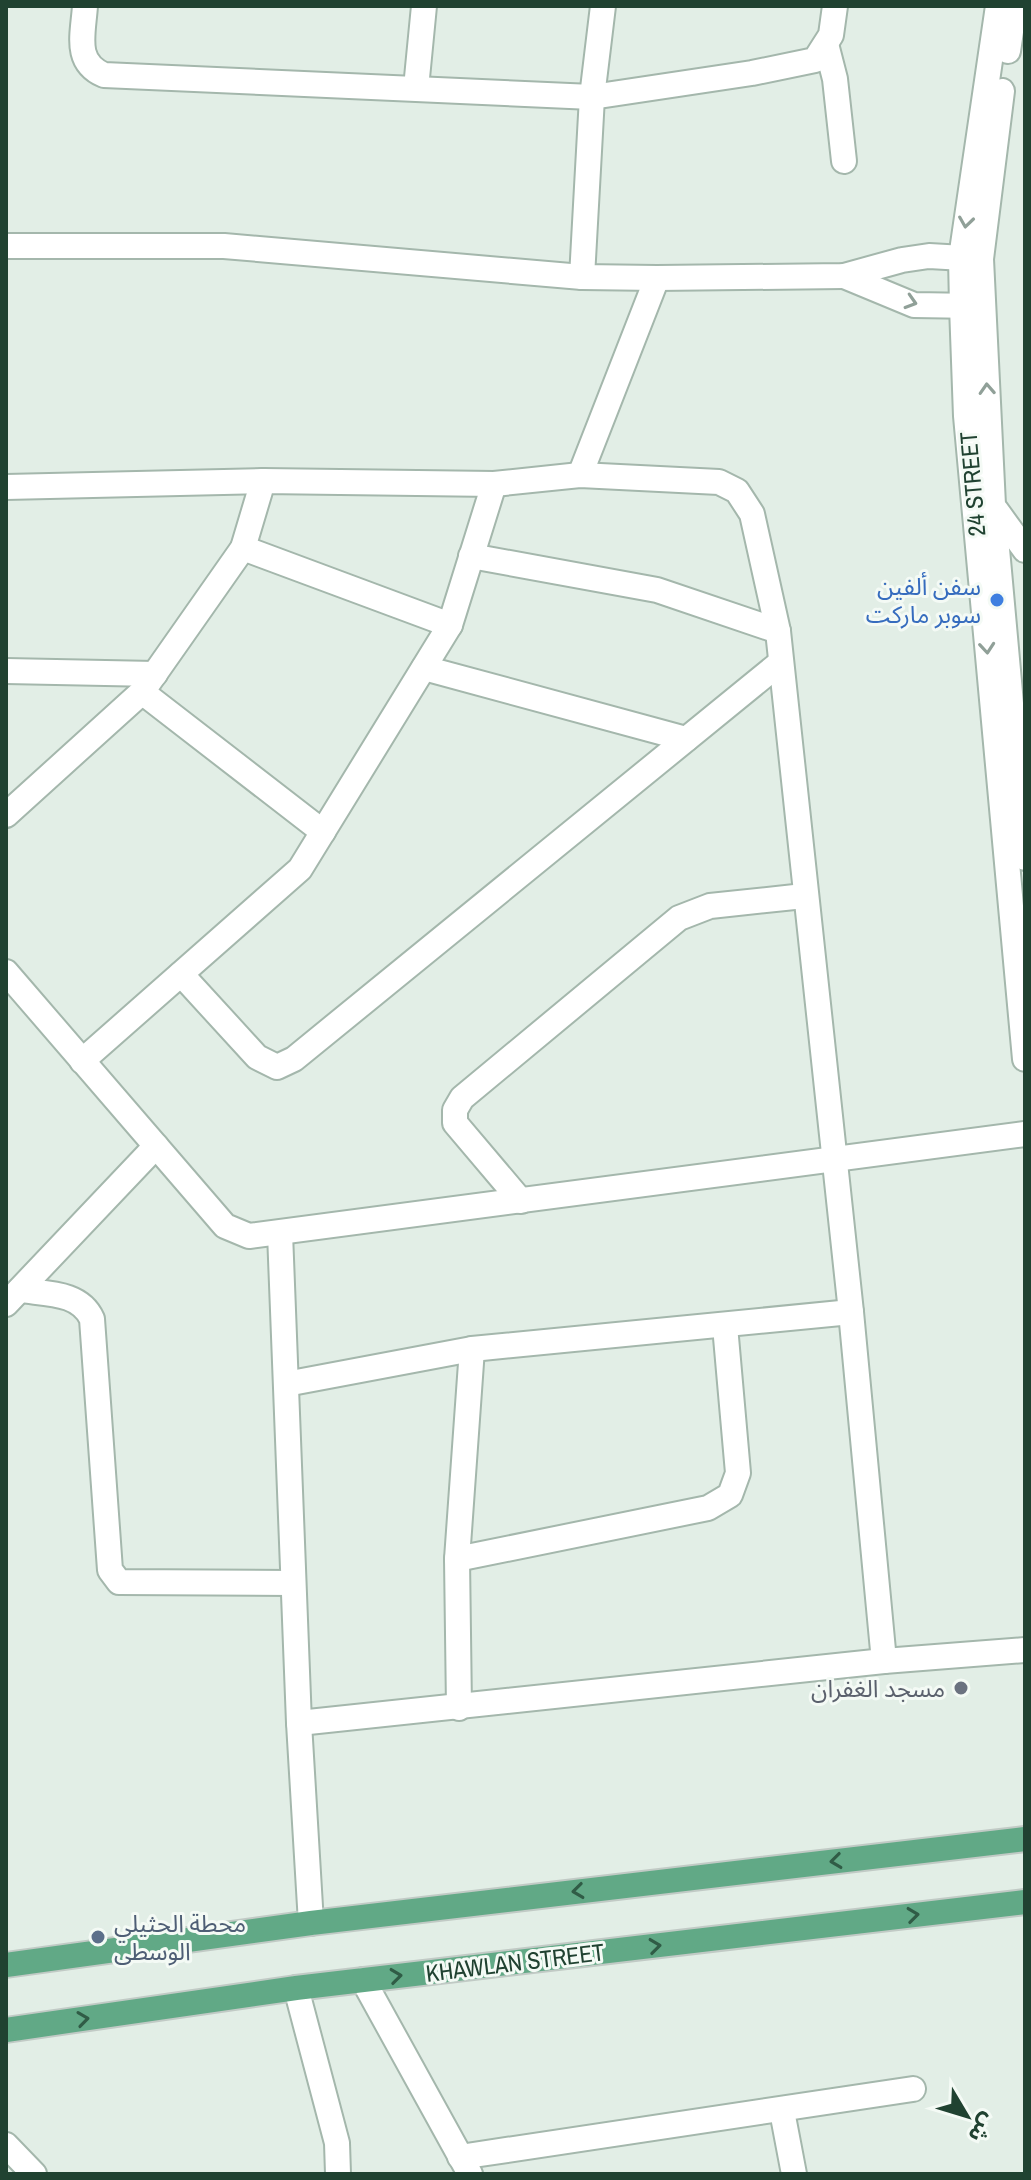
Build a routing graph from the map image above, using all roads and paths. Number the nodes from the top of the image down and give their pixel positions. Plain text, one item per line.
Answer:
1 (85, 6) edge
2 (424, 6) edge
3 (603, 6) edge
4 (835, 6) edge
5 (998, 6) edge
6 (1015, 6) edge
7 (826, 44) junction
8 (1014, 86) edge
9 (416, 88) junction
10 (592, 97) junction
11 (844, 161) dead end
12 (6, 246) edge
13 (971, 258) junction
14 (844, 276) junction
15 (582, 277) junction
16 (657, 278) junction
17 (972, 306) junction
18 (580, 475) junction
19 (263, 481) junction
20 (494, 484) junction
21 (6, 487) edge
22 (993, 505) junction
23 (243, 548) junction
24 (1025, 550) edge
25 (471, 556) junction
26 (450, 625) junction
27 (778, 631) junction
28 (1025, 648) edge
29 (781, 662) junction
30 (424, 668) junction
31 (6, 671) edge
32 (1008, 673) junction
33 (148, 683) junction
34 (686, 739) junction
35 (6, 815) edge
36 (323, 832) junction
37 (1025, 858) edge
38 (804, 896) junction
39 (6, 972) edge
40 (181, 974) junction
41 (1025, 1059) edge
42 (82, 1061) junction
43 (1025, 1134) edge
44 (156, 1146) junction
45 (835, 1160) junction
46 (521, 1201) junction
47 (280, 1233) junction
48 (13, 1297) edge
49 (851, 1312) junction
50 (725, 1326) junction
51 (472, 1349) junction
52 (286, 1384) junction
53 (457, 1559) junction
54 (293, 1583) junction
55 (1025, 1650) edge
56 (884, 1661) junction
57 (459, 1708) junction
58 (299, 1723) junction
59 (1025, 1839) edge
60 (1025, 1902) edge
61 (311, 1923) junction
62 (6, 1965) edge
63 (363, 1980) junction
64 (296, 1988) junction
65 (6, 2030) edge
66 (913, 2089) dead end
67 (782, 2111) junction
68 (6, 2145) edge
69 (465, 2166) edge
70 (34, 2174) edge
71 (338, 2174) edge
72 (794, 2174) edge

1 - 9 street
2 - 9 street
3 - 10 street
4 - 7 street
5 -> 13 street, 24 STREET
6 - 8 street, 24 STREET
7 - 10 street
7 - 11 street
8 - 13 street, 24 STREET
9 - 10 street
10 - 15 street
12 - 15 street
13 - 14 street
13 - 17 street, 24 STREET
14 - 16 street
14 -> 17 street
15 - 16 street
16 - 18 street
22 -> 17 street, 24 STREET
17 -> 41 street, 24 STREET
18 - 20 street
18 - 27 street
19 - 20 street
19 - 21 street
19 - 23 street
20 - 25 street
22 - 24 street
22 - 32 street, 24 STREET
23 - 26 street
23 - 33 street
25 - 26 street
25 - 27 street
26 - 30 street
27 - 29 street
28 - 32 street
29 - 34 street
29 - 38 street
30 - 34 street
30 - 36 street
31 - 33 street
32 - 37 street, 24 STREET
33 - 35 street
33 - 36 street
34 - 40 street
36 - 40 street
38 - 45 street
38 - 46 street
39 - 42 street
40 - 42 street
42 - 44 street
43 - 45 street
44 - 47 street
44 - 48 street
45 - 46 street
45 - 49 street
46 - 47 street
47 - 52 street
48 - 54 street
49 - 50 street
49 - 56 street
50 - 51 street
50 - 53 street
51 - 52 street
51 - 53 street
52 - 54 street
53 - 57 street
54 - 58 street
55 - 56 street
56 - 57 street
57 - 58 street
58 - 61 street
59 -> 61 main road
63 -> 60 main road, KHAWLAN STREET
61 - 62 main road
63 - 64 main road, KHAWLAN STREET
63 - 69 street
65 -> 64 main road, KHAWLAN STREET
64 - 71 street
66 - 67 street
67 - 69 street
67 - 72 street
68 - 70 street

